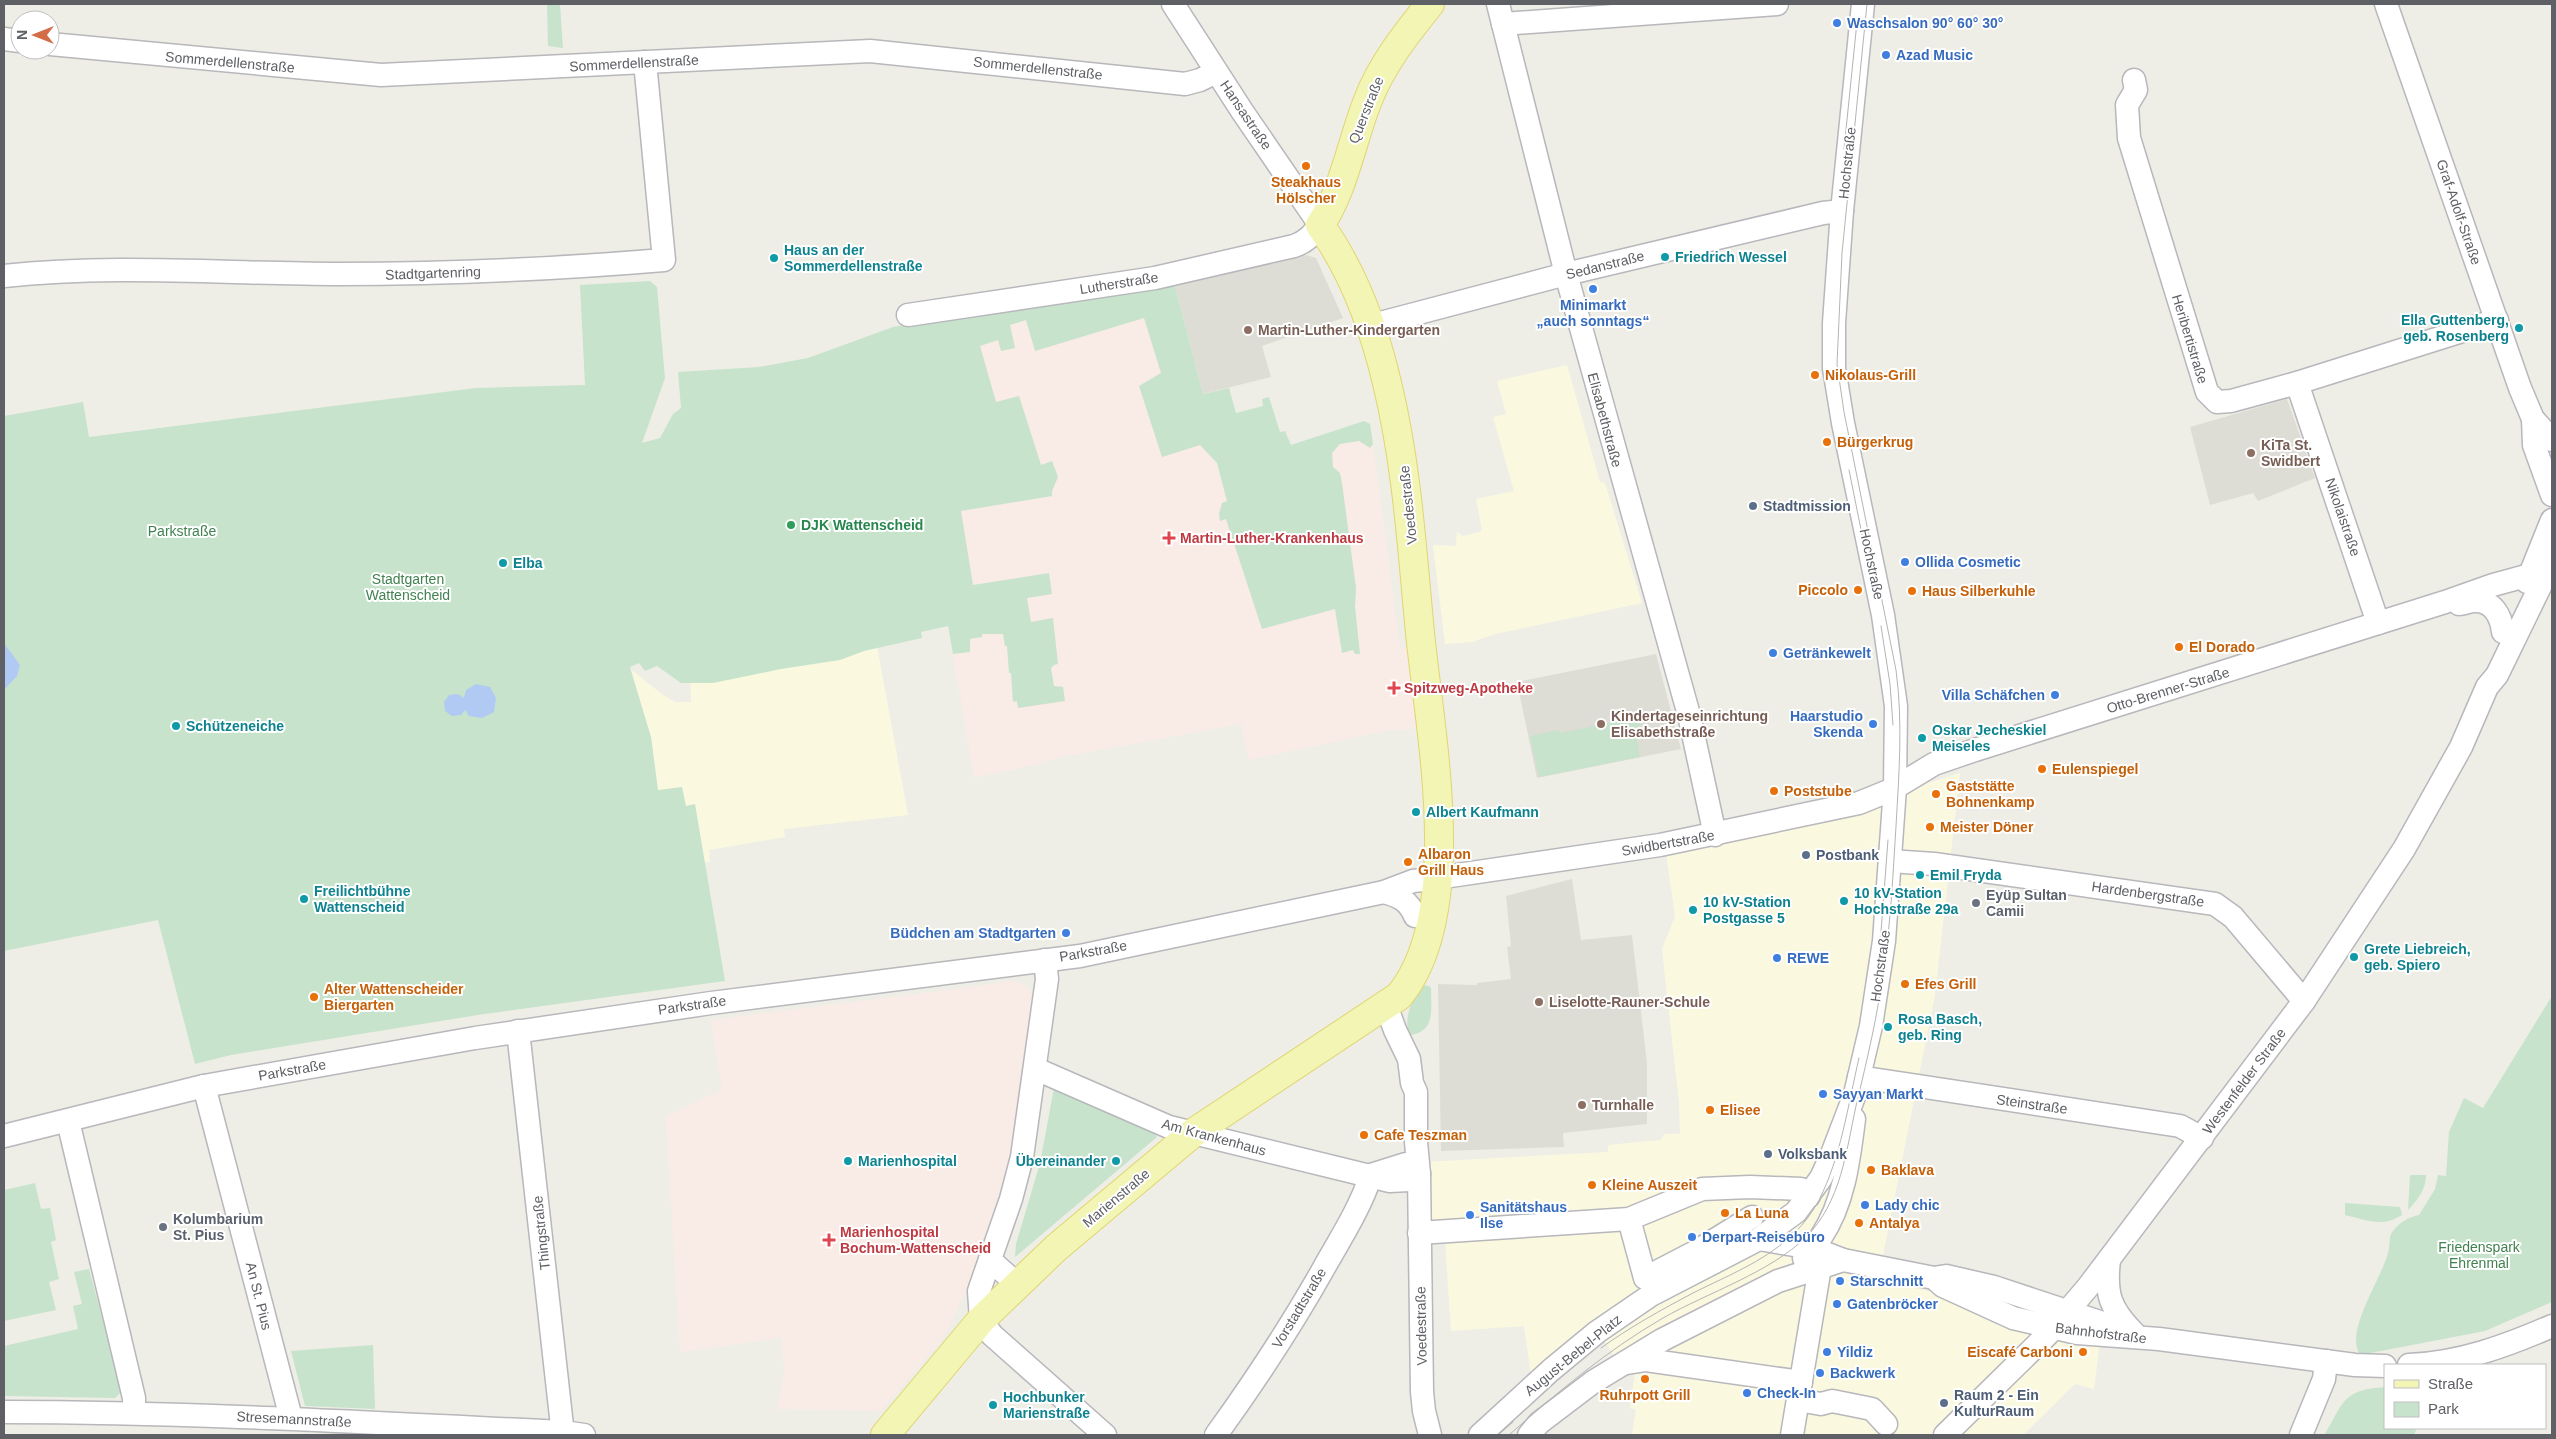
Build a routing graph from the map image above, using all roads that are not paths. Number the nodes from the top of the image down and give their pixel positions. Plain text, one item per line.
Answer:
1 (1173, 4) edge
2 (1430, 4) edge
3 (1777, 4) edge
4 (1863, 4) edge
5 (2386, 4) edge
6 (1501, 14) edge
7 (60, 45) edge
8 (645, 62) junction
9 (1216, 72) junction
10 (2134, 80) dead end
11 (1842, 212) junction
12 (1320, 225) junction
13 (1566, 274) junction
14 (4, 276) edge
15 (908, 315) dead end
16 (2497, 320) junction
17 (1369, 326) junction
18 (2297, 383) junction
19 (2533, 419) junction
20 (2552, 440) edge
21 (2552, 495) edge
22 (2552, 520) edge
23 (2544, 569) edge
24 (2445, 602) junction
25 (2378, 623) junction
26 (2503, 632) junction
27 (2487, 687) junction
28 (1894, 788) junction
29 (1715, 835) junction
30 (1890, 861) junction
31 (1430, 879) junction
32 (1384, 892) junction
33 (1415, 916) junction
34 (1045, 960) junction
35 (2304, 1001) junction
36 (1386, 1005) junction
37 (518, 1031) junction
38 (1036, 1069) junction
39 (1857, 1085) junction
40 (204, 1086) junction
41 (68, 1121) junction
42 (1192, 1134) junction
43 (4, 1136) edge
44 (2202, 1138) junction
45 (1411, 1173) junction
46 (1371, 1175) junction
47 (1750, 1187) junction
48 (1809, 1196) junction
49 (1752, 1217) junction
50 (1629, 1219) junction
51 (1419, 1224) junction
52 (1759, 1239) junction
53 (1816, 1258) junction
54 (990, 1260) junction
55 (2109, 1260) junction
56 (1017, 1284) junction
57 (2060, 1319) junction
58 (981, 1320) junction
59 (2552, 1326) edge
60 (2134, 1333) junction
61 (2159, 1339) junction
62 (2326, 1361) junction
63 (2416, 1364) edge
64 (1617, 1366) junction
65 (2384, 1366) edge
66 (1799, 1391) junction
67 (4, 1412) edge
68 (134, 1412) junction
69 (291, 1418) junction
70 (1891, 1430) edge
71 (570, 1434) edge
72 (885, 1435) edge
73 (1105, 1435) edge
74 (1217, 1435) edge
75 (1430, 1435) edge
76 (1480, 1435) edge
77 (1530, 1435) edge
78 (1792, 1435) edge
79 (1945, 1435) edge
80 (2301, 1435) edge

1 - 9 street, Hansastraße
2 - 12 main road, Querstraße
3 - 6 street
4 - 11 street, Hochstraße
5 - 16 street, Graf-Adolf-Straße
6 - 13 street, Elisabethstraße
7 - 8 street, Sommerdellenstraße
8 - 9 street, Sommerdellenstraße
8 - 14 street, Stadtgartenring
9 - 12 street, Hansastraße
10 - 18 street, Heribertistraße
11 - 13 street, Sedanstraße
11 - 28 street, Hochstraße
12 - 15 street, Lutherstraße
12 - 17 main road, Voedestraße
13 - 17 street, Sedanstraße
13 - 29 street, Elisabethstraße
16 - 18 street, Heribertistraße
16 - 19 street, Graf-Adolf-Straße
17 - 31 main road, Voedestraße
18 - 25 street, Nikolaistraße
19 - 20 street, Graf-Adolf-Straße
19 - 21 street, Graf-Adolf-Straße
22 - 23 street, Westenfelder Straße
23 - 24 street, Otto-Brenner-Straße
23 - 26 street, Westenfelder Straße
23 - 27 street, Westenfelder Straße
24 - 25 street, Otto-Brenner-Straße
24 - 26 street, Otto-Brenner-Straße
25 - 28 street, Otto-Brenner-Straße
26 - 27 street, Westenfelder Straße
27 - 35 street, Westenfelder Straße
28 - 29 street, Swidbertstraße
28 - 30 street, Hochstraße
29 - 31 street, Swidbertstraße
30 - 35 street, Hardenbergstraße
30 - 39 street, Hochstraße
31 - 32 street, Parkstraße
31 - 33 main road, Voedestraße
31 - 36 main road, Voedestraße
32 - 33 street
32 - 34 street, Parkstraße
33 - 36 main road, Voedestraße
34 - 37 street, Parkstraße
34 - 38 street
35 - 44 street, Westenfelder Straße
36 - 42 main road, Marienstraße
36 - 45 street, Voedestraße
37 - 40 street, Parkstraße
37 - 71 street, Thingstraße
38 - 42 street, Am Krankenhaus
38 - 54 street
39 - 44 street, Steinstraße
39 - 48 street, Hochstraße
39 - 53 street, Hochstraße
40 - 41 street, Parkstraße
40 - 69 street, An St. Pius
41 - 43 street, Parkstraße
41 - 68 street
42 - 46 street, Am Krankenhaus
42 - 56 main road, Marienstraße
44 - 55 street, Westenfelder Straße
45 - 46 street, Am Krankenhaus
45 - 51 street, Voedestraße
46 - 74 street, Vorstadtstraße
47 - 48 street
47 - 49 street
47 - 50 street
48 - 52 street, Hochstraße
49 - 50 street
49 - 52 street
50 - 51 street
51 - 75 street, Voedestraße
52 - 53 street, Bahnhofstraße
52 - 76 street, August-Bebel-Platz
53 - 57 street, Bahnhofstraße
53 - 64 street
53 - 66 street, Hochstraße
54 - 56 street
54 - 58 street
55 - 57 street, Westenfelder Straße
55 - 60 street, Bahnhofstraße
56 - 58 main road, Marienstraße
57 - 60 street, Bahnhofstraße
57 - 61 street, Bahnhofstraße
57 - 79 street, Westenfelder Straße
58 - 72 main road, Marienstraße
58 - 73 street
59 - 63 street
60 - 61 street, Bahnhofstraße
61 - 62 street, Bahnhofstraße
62 - 65 street, Bahnhofstraße
62 - 80 street
64 - 66 street
64 - 77 street
66 - 70 street
66 - 78 street, Hochstraße
67 - 68 street, Stresemannstraße
68 - 69 street, Stresemannstraße
69 - 71 street, Stresemannstraße

